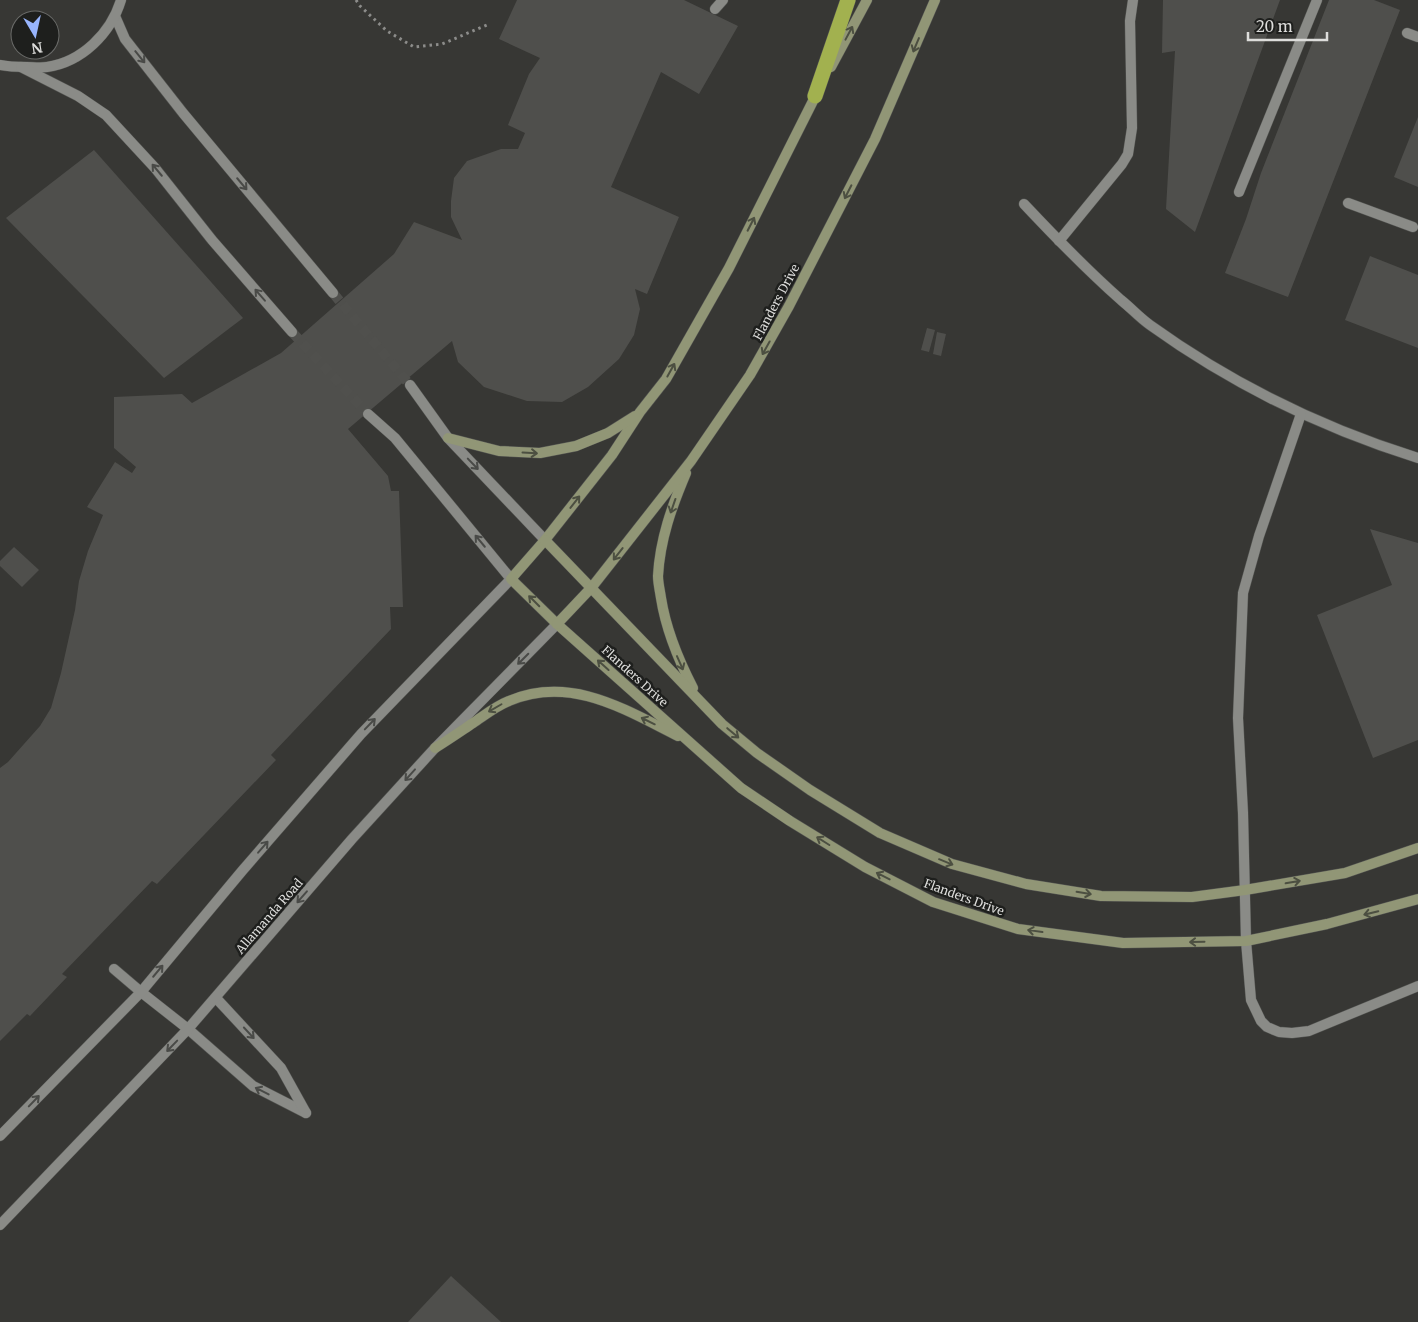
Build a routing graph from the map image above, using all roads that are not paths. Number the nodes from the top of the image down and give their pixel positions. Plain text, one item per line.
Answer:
1 (121, 0) edge
2 (723, 0) edge
3 (848, 0) edge
4 (867, 0) edge
5 (935, 0) edge
6 (1133, 0) edge
7 (1317, 0) edge
8 (715, 9) dead end
9 (115, 16) junction
10 (1407, 33) dead end
11 (1418, 38) edge
12 (0, 65) edge
13 (21, 67) junction
14 (815, 96) junction
15 (1238, 192) dead end
16 (1348, 203) dead end
17 (1024, 204) dead end
18 (1413, 227) dead end
19 (1059, 241) junction
20 (333, 293) tunnel mouth
21 (292, 332) tunnel mouth
22 (410, 385) tunnel mouth
23 (640, 412) junction
24 (368, 414) tunnel mouth
25 (1301, 414) junction
26 (448, 438) junction
27 (1418, 458) edge
28 (691, 461) junction
29 (546, 540) junction
30 (511, 579) junction
31 (592, 587) junction
32 (557, 624) junction
33 (699, 699) junction
34 (692, 744) junction
35 (435, 748) junction
36 (1418, 848) edge
37 (1245, 890) junction
38 (1418, 899) edge
39 (1246, 941) junction
40 (114, 969) dead end
41 (1418, 986) edge
42 (141, 992) junction
43 (216, 998) junction
44 (188, 1029) junction
45 (0, 1136) edge
46 (0, 1225) edge

1 - 9 street
2 - 8 street
3 - 14 highway
14 -> 4 street
5 -> 28 street, Flanders Drive
6 - 19 street
7 - 15 street
9 - 13 street
9 -> 20 street
10 - 11 street
12 - 13 street
21 -> 13 street
23 -> 14 street
16 - 18 street
17 - 19 street
19 - 25 street
22 - 26 street
26 -> 23 street
29 -> 23 street
30 -> 24 street
25 - 27 street
25 - 37 street
26 -> 29 street
28 -> 31 street, Flanders Drive
28 -> 33 street
29 - 30 street
29 - 31 street
32 -> 30 street, Flanders Drive
42 -> 30 street
31 - 32 street, Flanders Drive
31 - 33 street
34 -> 32 street, Flanders Drive
32 -> 35 street, Allamanda Road
33 -> 37 street
34 -> 35 street
39 -> 34 street, Flanders Drive
35 -> 43 street, Allamanda Road
37 -> 36 street
37 - 39 street
38 -> 39 street, Flanders Drive
39 - 41 street
40 - 42 street
42 - 44 street
45 -> 42 street
43 - 44 street, Allamanda Road
43 -> 44 street
44 -> 46 street, Allamanda Road

